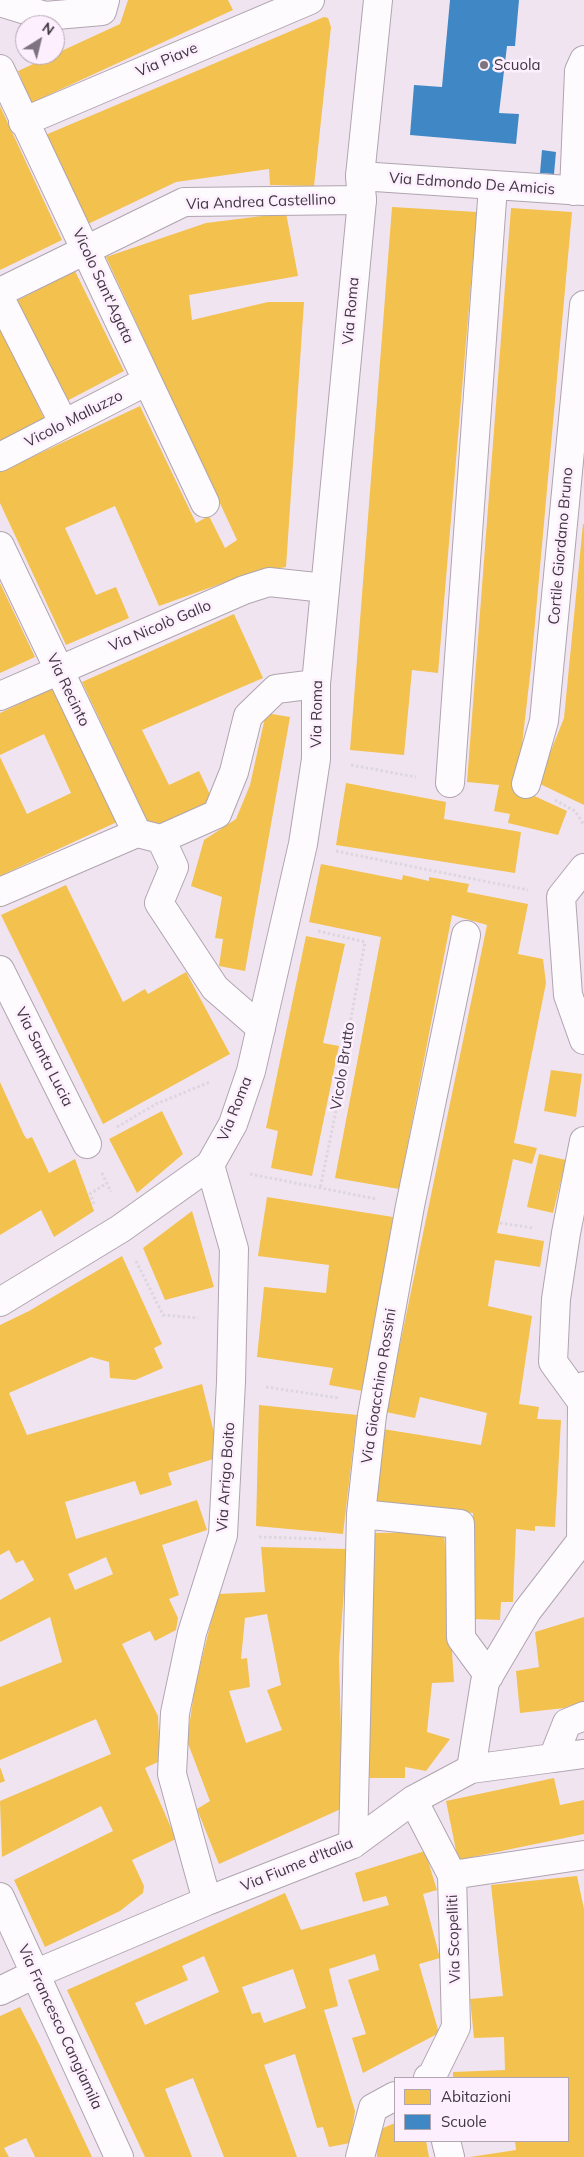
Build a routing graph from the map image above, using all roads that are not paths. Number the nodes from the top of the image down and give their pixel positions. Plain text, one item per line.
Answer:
1 (310, 0) edge
2 (378, 0) edge
3 (0, 2) edge
4 (103, 5) edge
5 (584, 60) edge
6 (0, 69) edge
7 (23, 122) junction
8 (493, 186) junction
9 (361, 188) junction
10 (579, 191) edge
11 (86, 250) junction
12 (0, 292) edge
13 (0, 298) edge
14 (584, 305) edge
15 (147, 381) junction
16 (64, 424) junction
17 (0, 457) edge
18 (205, 503) dead end
19 (0, 546) edge
20 (325, 588) junction
21 (59, 670) junction
22 (316, 684) junction
23 (0, 696) edge
24 (450, 782) road end
25 (526, 784) dead end
26 (149, 836) junction
27 (584, 868) edge
28 (0, 892) edge
29 (466, 935) dead end
30 (0, 970) edge
31 (261, 1028) junction
32 (584, 1040) edge
33 (584, 1141) edge
34 (87, 1144) road end
35 (210, 1165) junction
36 (0, 1302) edge
37 (583, 1394) edge
38 (361, 1514) junction
39 (583, 1541) edge
40 (489, 1676) junction
41 (584, 1716) edge
42 (584, 1754) edge
43 (552, 1758) junction
44 (471, 1770) junction
45 (413, 1800) junction
46 (353, 1844) junction
47 (584, 1854) edge
48 (452, 1876) junction
49 (0, 1897) edge
50 (207, 1901) junction
51 (37, 1973) junction
52 (0, 1991) edge
53 (431, 2077) edge
54 (394, 2097) edge
55 (446, 2142) edge
56 (119, 2157) edge
57 (360, 2157) edge
58 (450, 2157) edge

1 - 7 street, Via Piave
2 - 9 street, Via Roma
3 - 4 street
5 - 10 street
6 - 7 street, Vicolo Sant'Agata
7 - 11 street, Vicolo Sant'Agata
8 - 9 street, Via Edmondo De Amicis
8 - 10 street, Via Edmondo De Amicis
8 - 24 street
9 - 11 street, Via Andrea Castellino
9 - 20 street, Via Roma
11 - 12 street, Via Andrea Castellino
11 - 15 street, Vicolo Sant'Agata
13 - 16 street
14 - 25 street, Cortile Giordano Bruno
15 - 16 street, Vicolo Malluzzo
15 - 18 street, Vicolo Sant'Agata
16 - 17 street, Vicolo Malluzzo
19 - 21 street, Via Recinto
20 - 21 street, Via Nicolò Gallo
20 - 22 street, Via Roma
21 - 23 street, Via Nicolò Gallo
21 - 26 street, Via Recinto
22 - 26 street
22 - 31 street, Via Roma
26 - 28 street
26 - 31 street, Via Recinto
27 - 32 street
29 - 38 street, Via Gioacchino Rossini
30 - 34 street, Via Santa Lucia
31 - 35 street, Via Roma
33 - 37 street
35 - 36 street, Via Roma
35 - 50 street, Via Arrigo Boito
37 - 39 street
38 - 40 street
38 - 46 street, Via Gioacchino Rossini
39 - 40 street
40 - 44 street
41 - 43 street
42 - 43 street, Via Fiume d'Italia
43 - 44 street, Via Fiume d'Italia
44 - 45 street, Via Fiume d'Italia
45 - 46 street, Via Fiume d'Italia
45 - 48 street, Via Scopelliti
46 - 50 street, Via Fiume d'Italia
47 - 48 street
48 - 53 street, Via Scopelliti
49 - 51 street, Via Francesco Cangiamila
50 - 51 street, Via Fiume d'Italia
51 - 52 street
51 - 56 street, Via Francesco Cangiamila
54 - 57 street
55 - 58 street

